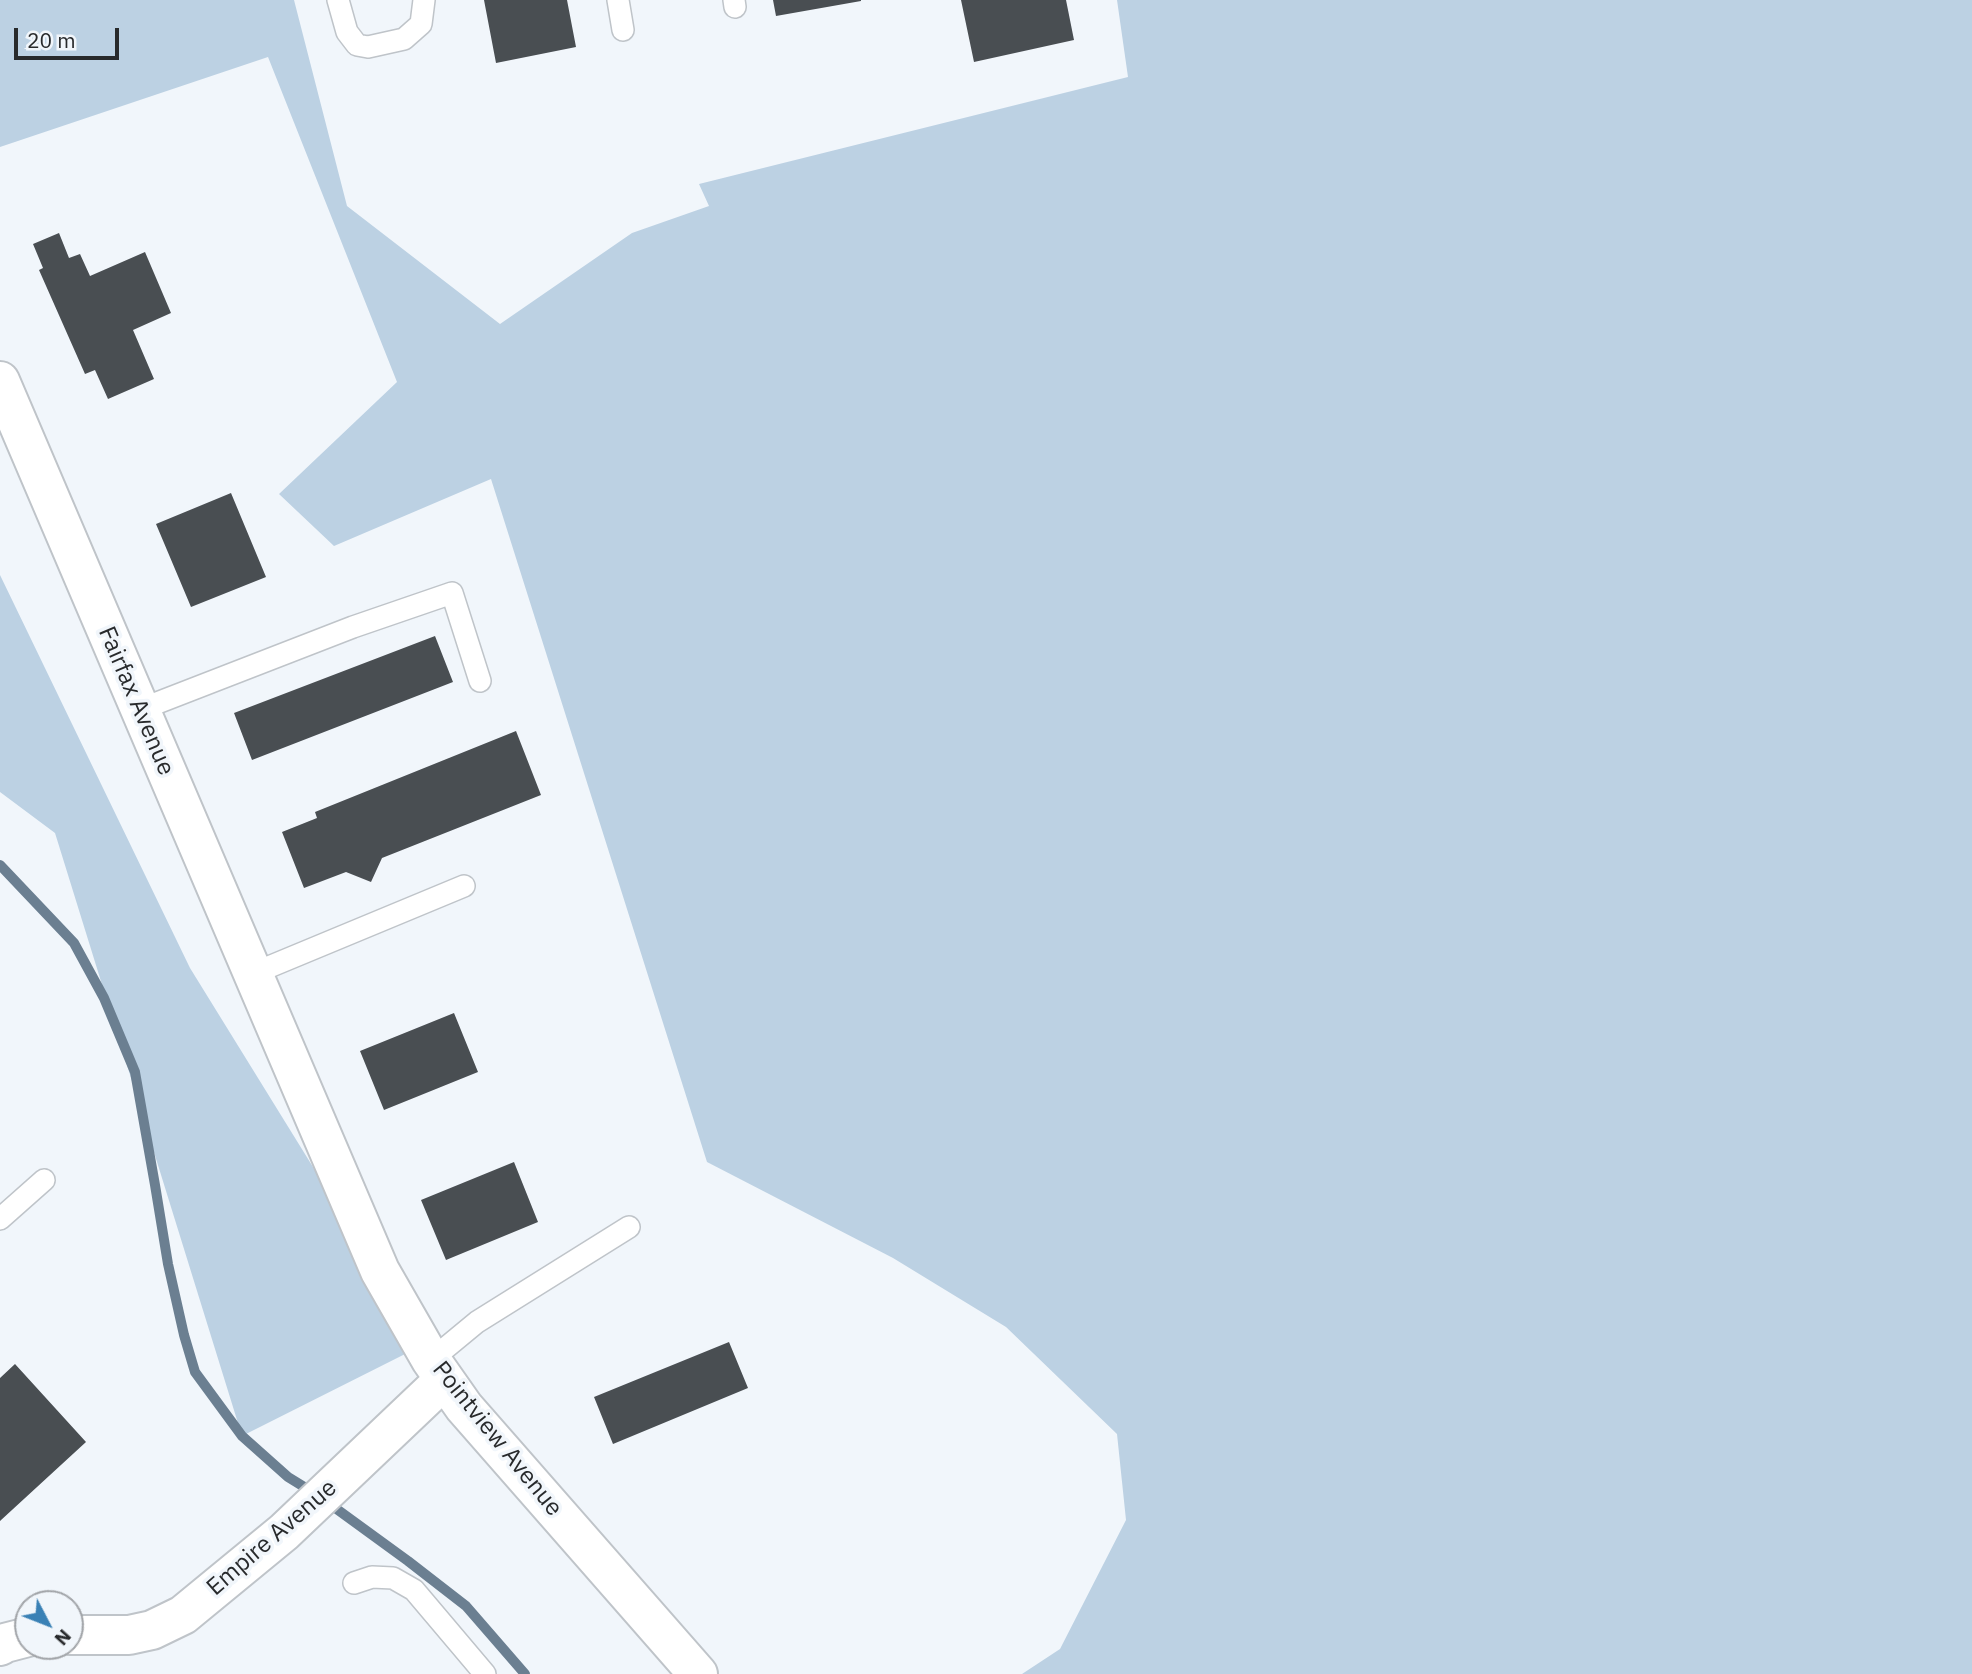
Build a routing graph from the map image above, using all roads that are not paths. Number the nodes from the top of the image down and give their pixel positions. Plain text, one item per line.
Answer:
1 (338, 0) edge
2 (424, 0) edge
3 (618, 0) edge
4 (624, 30) dead end
5 (0, 381) edge
6 (480, 681) dead end
7 (139, 710) junction
8 (464, 886) dead end
9 (252, 974) junction
10 (272, 1022) joint
11 (44, 1180) dead end
12 (0, 1219) edge
13 (629, 1227) dead end
14 (438, 1370) junction
15 (354, 1583) dead end
16 (84, 1636) edge
17 (485, 1674) edge
18 (698, 1674) edge

1 - 2 lane
3 - 4 lane
5 - 7 street, Fairfax Avenue
6 - 7 lane
7 - 9 street, Fairfax Avenue
8 - 9 lane
9 - 10 street, Fairfax Avenue
10 - 14 street, Pointview Avenue
11 - 12 lane
13 - 14 lane
14 - 16 street, Empire Avenue
14 - 18 street, Pointview Avenue
15 - 17 lane

